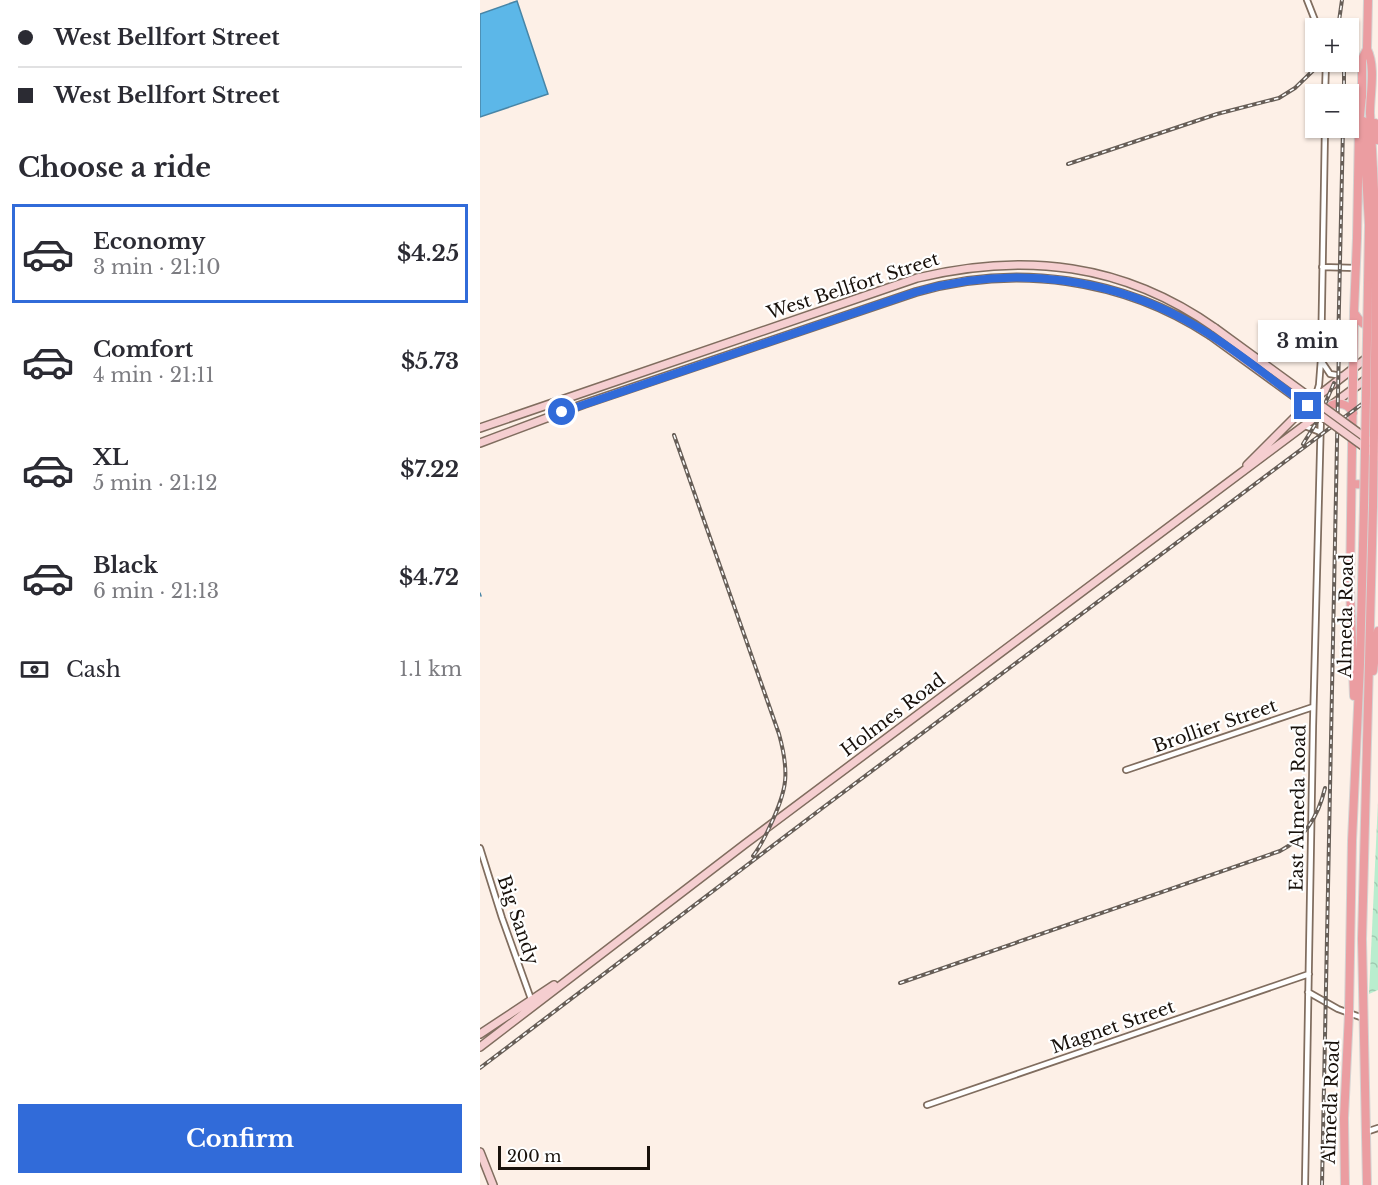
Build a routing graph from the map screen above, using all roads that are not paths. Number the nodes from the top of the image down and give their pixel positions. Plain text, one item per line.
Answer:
1 (1306, 0) edge
2 (1368, 0) edge
3 (1314, 18) edge
4 (1367, 49) junction
5 (1370, 89) junction
6 (1362, 94) junction
7 (1325, 138) edge
8 (1378, 140) edge
9 (1016, 264) junction
10 (1322, 267) junction
11 (1356, 268) junction
12 (1016, 277) junction
13 (1372, 284) junction
14 (1354, 312) junction
15 (1378, 325) edge
16 (1212, 331) junction
17 (739, 339) junction
18 (1378, 350) edge
19 (742, 351) junction
20 (1321, 359) junction
21 (1353, 369) junction
22 (1378, 371) edge
23 (1342, 376) junction
24 (1353, 389) junction
25 (1314, 398) junction
26 (1332, 405) junction
27 (1321, 412) junction
28 (1353, 413) junction
29 (495, 423) junction
30 (1305, 426) junction
31 (480, 428) edge
32 (1320, 432) junction
33 (499, 436) junction
34 (480, 443) edge
35 (1378, 447) edge
36 (1378, 458) edge
37 (1230, 481) junction
38 (1378, 485) edge
39 (1352, 488) junction
40 (1378, 492) edge
41 (1368, 506) junction
42 (1378, 631) edge
43 (1313, 707) junction
44 (1368, 711) junction
45 (1357, 731) junction
46 (1126, 770) dead end
47 (480, 848) edge
48 (574, 973) junction
49 (1309, 974) junction
50 (1308, 992) junction
51 (531, 999) junction
52 (1349, 1013) junction
53 (1363, 1018) junction
54 (480, 1034) edge
55 (480, 1047) edge
56 (927, 1105) dead end
57 (1378, 1128) edge
58 (1366, 1132) junction
59 (480, 1152) edge
60 (493, 1185) edge
61 (1305, 1185) edge
62 (1345, 1185) edge
63 (1367, 1185) edge

1 - 3 street
2 - 4 main road, Almeda Road
4 - 5 main road, Almeda Road
4 - 6 main road, Almeda Road
5 - 8 main road
5 - 13 main road, Almeda Road
6 - 11 main road
6 - 13 main road, Almeda Road
7 - 10 street
9 - 12 main road
9 - 16 main road, West Bellfort Street
9 - 17 main road, West Bellfort Street
10 - 11 street
10 - 20 street
11 - 14 main road
12 - 16 main road, West Bellfort Street
12 - 19 main road, West Bellfort Street
13 - 41 main road, Almeda Road, bridge
14 - 15 main road
14 - 21 main road
16 - 35 main road, West Bellfort Street, bridge
16 - 36 main road, West Bellfort Street, bridge
17 - 19 main road
17 - 29 main road, West Bellfort Street
18 - 21 main road, Holmes Road
19 - 33 main road, West Bellfort Street
20 - 23 street
20 - 25 street
21 - 23 main road, Holmes Road
21 - 24 main road
22 - 24 main road, Holmes Road
23 - 25 main road, Holmes Road
24 - 26 main road, Holmes Road
24 - 28 main road
25 - 37 main road, Holmes Road
26 - 27 main road, Holmes Road
26 - 28 main road
27 - 30 main road, Holmes Road
27 - 32 street, East Almeda Road
28 - 39 main road
29 - 31 main road, West Bellfort Street
29 - 33 main road
30 - 32 street
30 - 37 main road, Holmes Road
32 - 43 street, East Almeda Road
33 - 34 main road, West Bellfort Street
37 - 48 main road, Holmes Road
38 - 39 main road
39 - 40 main road
39 - 45 main road
41 - 44 main road, Almeda Road
41 - 45 main road, Almeda Road
42 - 44 main road
43 - 46 street, Brollier Street
43 - 49 street, East Almeda Road
44 - 53 main road, Almeda Road
45 - 52 main road, Almeda Road
47 - 51 street, Big Sandy
48 - 51 main road, Holmes Road
48 - 55 main road, Holmes Road
49 - 50 street, East Almeda Road
49 - 56 street, Magnet Street
50 - 52 street
50 - 61 street, East Almeda Road
51 - 54 main road, Holmes Road
52 - 53 street
52 - 62 main road, Almeda Road
53 - 58 main road, Almeda Road
57 - 58 street
58 - 63 main road, Almeda Road
59 - 60 main road

